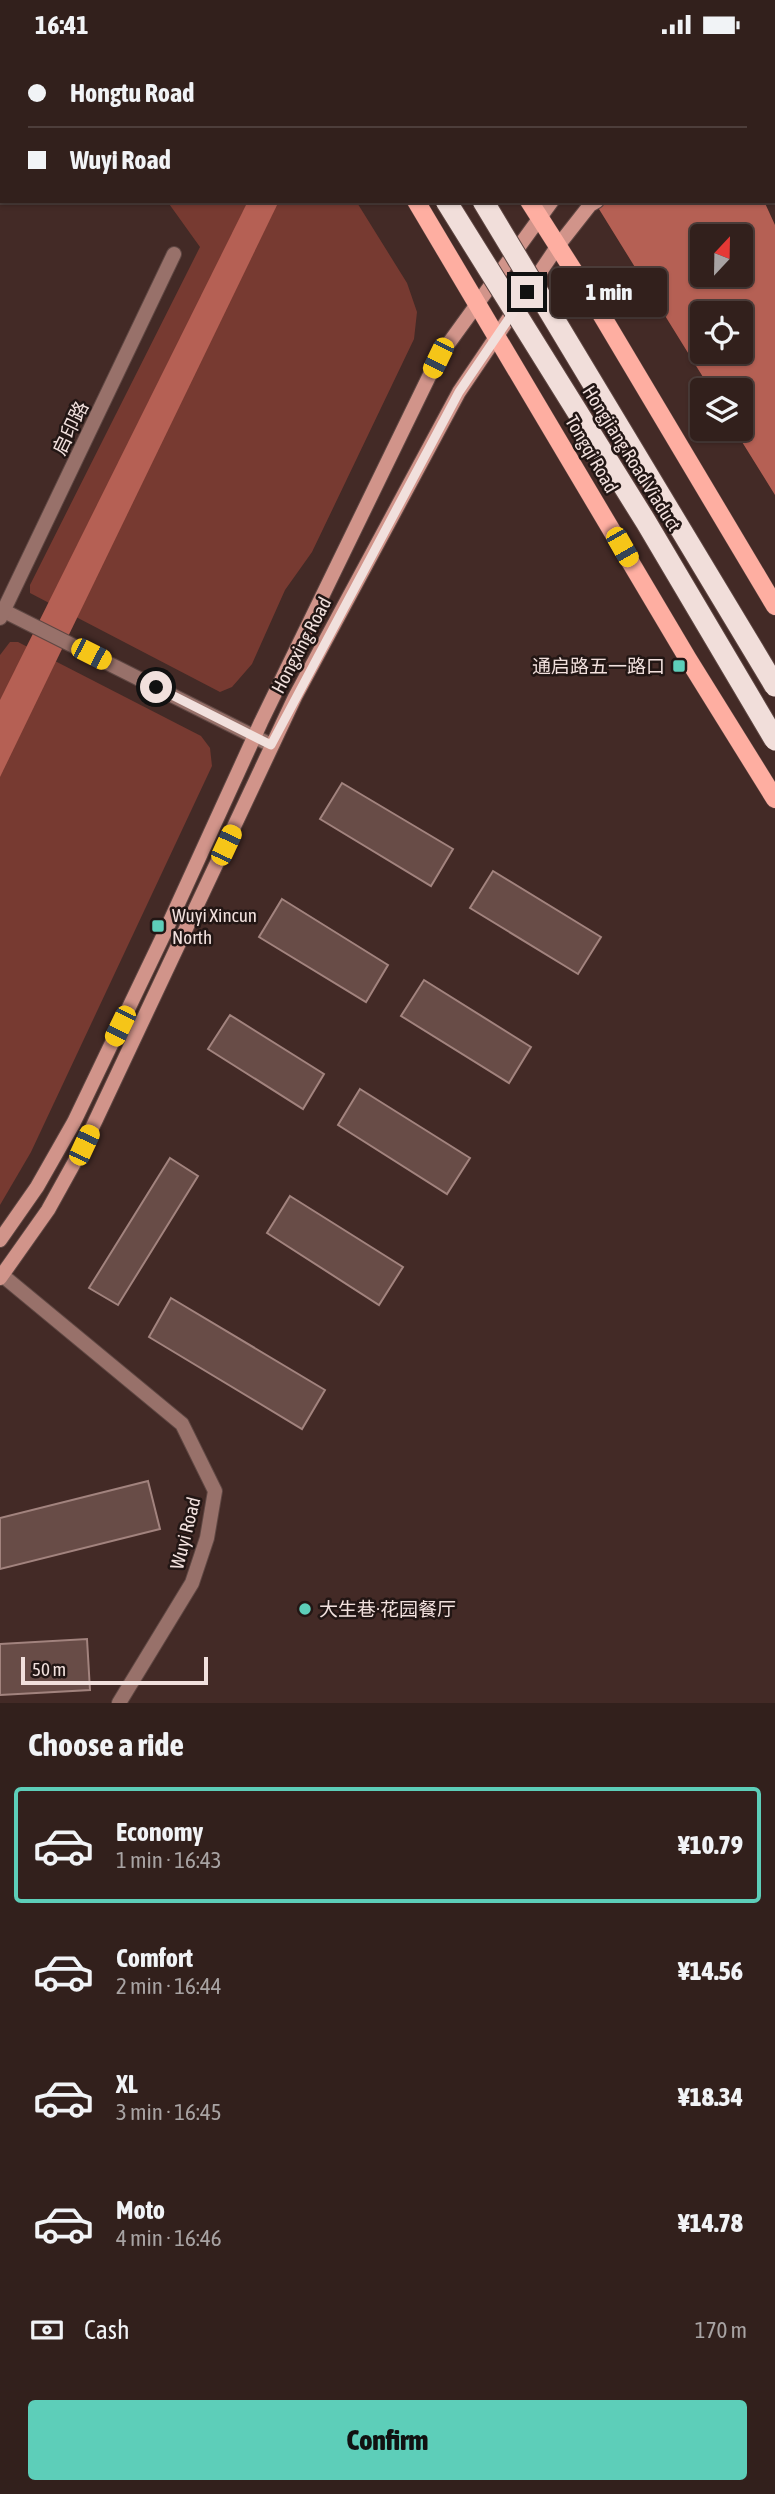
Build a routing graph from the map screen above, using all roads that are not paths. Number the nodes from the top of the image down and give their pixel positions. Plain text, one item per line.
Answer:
1 (417, 203) edge
2 (447, 203) edge
3 (484, 203) edge
4 (529, 203) edge
5 (550, 203) edge
6 (594, 203) edge
7 (538, 217) junction
8 (557, 247) junction
9 (174, 254) dead end
10 (477, 302) junction
11 (496, 336) junction
12 (775, 606) edge
13 (1, 612) edge
14 (775, 686) edge
15 (254, 737) junction
16 (775, 740) edge
17 (271, 745) junction
18 (775, 799) edge
19 (0, 1240) edge
20 (1, 1276) edge
21 (119, 1703) edge

1 - 10 main road, Tongqi Road
2 - 16 highway, Hongjiang Road Viaduct, bridge
3 - 14 highway, Hongjiang Road Viaduct, bridge
4 - 7 main road
5 - 7 main road
6 - 8 main road
7 - 8 main road
7 - 10 main road
8 - 11 main road
8 - 12 main road
9 - 13 street, 启印路
10 - 11 main road, Tongqi Road
10 - 15 main road, Hongxing Road
11 - 17 main road, Hongxing Road
11 - 18 main road, Tongqi Road
13 - 15 street
15 - 17 street
15 - 19 main road, Hongxing Road
17 - 20 main road, Hongxing Road
20 - 21 street, Wuyi Road

